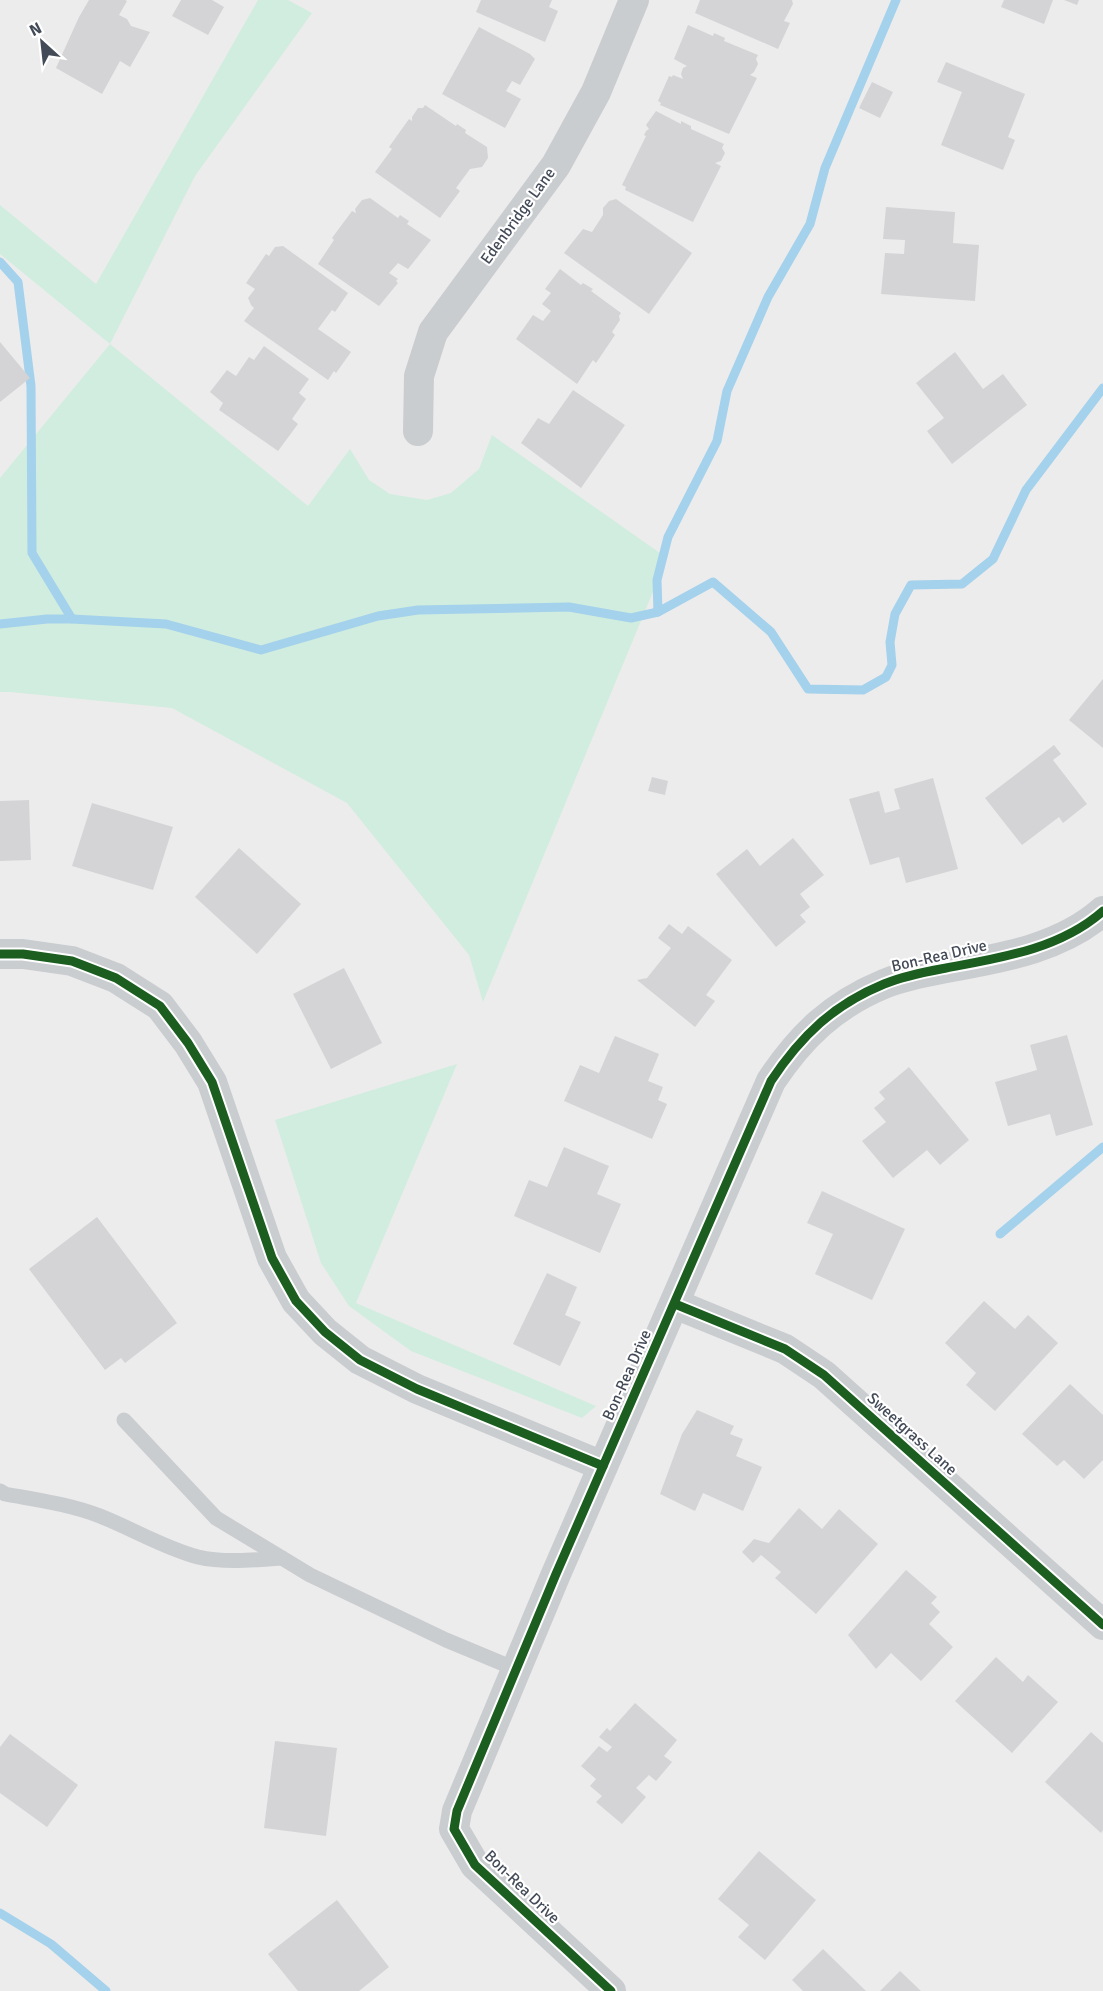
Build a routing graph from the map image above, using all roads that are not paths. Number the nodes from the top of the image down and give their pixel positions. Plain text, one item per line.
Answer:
1 (634, 0) edge
2 (418, 431) dead end
3 (1103, 911) edge
4 (0, 954) edge
5 (675, 1304) junction
6 (124, 1420) dead end
7 (603, 1466) junction
8 (0, 1491) edge
9 (282, 1558) junction
10 (1103, 1625) edge
11 (516, 1669) junction
12 (612, 1991) edge

1 - 2 street, Edenbridge Lane
3 - 5 street, Bon-Rea Drive
4 - 7 street
5 - 7 street, Bon-Rea Drive
5 - 10 street, Sweetgrass Lane
6 - 9 lane
7 - 11 street, Bon-Rea Drive
8 - 9 lane
9 - 11 lane
11 - 12 street, Bon-Rea Drive

